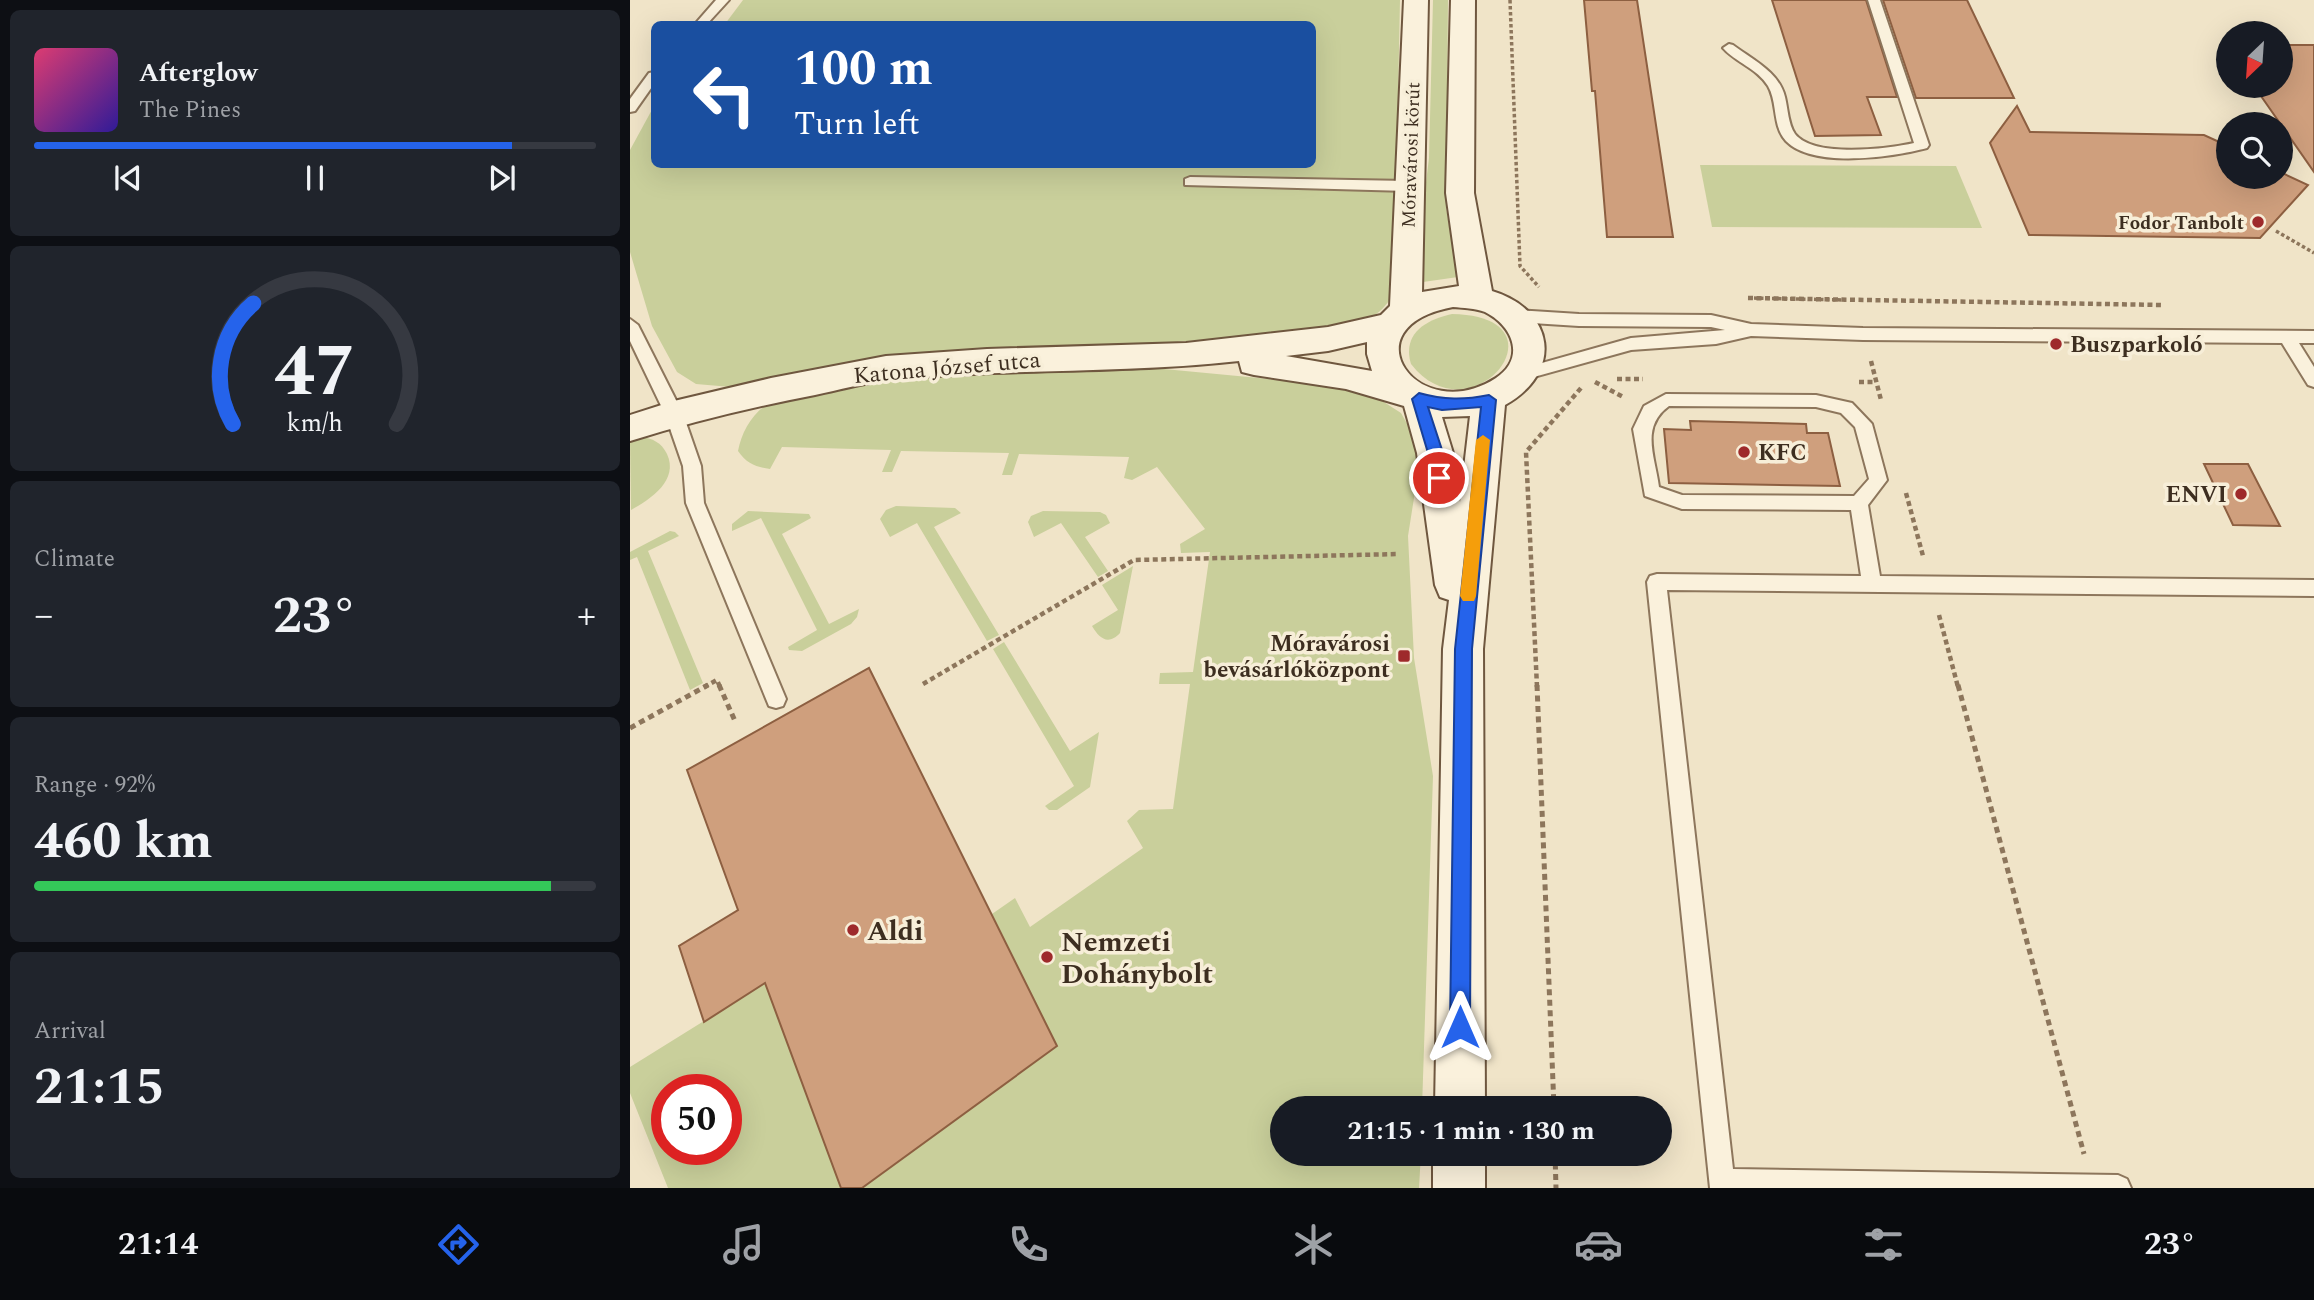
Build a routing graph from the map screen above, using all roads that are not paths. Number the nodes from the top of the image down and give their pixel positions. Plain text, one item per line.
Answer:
1 (723, 0) edge
2 (1416, 0) edge
3 (1463, 0) edge
4 (1874, 0) edge
5 (704, 21) edge
6 (1729, 48) dead end
7 (651, 78) edge
8 (630, 79) edge
9 (651, 79) edge
10 (630, 108) edge
11 (1190, 182) dead end
12 (1408, 186) junction
13 (1478, 298) junction
14 (1514, 316) junction
15 (1397, 318) junction
16 (1579, 320) joint
17 (630, 325) edge
18 (1751, 330) junction
19 (2287, 337) junction
20 (2314, 337) edge
21 (1186, 355) junction
22 (1523, 374) junction
23 (2314, 381) edge
24 (1411, 395) junction
25 (1489, 400) junction
26 (674, 414) junction
27 (630, 428) edge
28 (1859, 503) junction
29 (1872, 584) junction
30 (2314, 588) edge
31 (1463, 649) junction
32 (776, 699) dead end
33 (1460, 1096) edge
34 (1459, 1166) edge
35 (1459, 1188) edge
36 (2093, 1188) edge
37 (2118, 1188) edge

1 - 5 lane
2 - 12 main road, Móravárosi körút
3 - 13 main road
4 - 6 lane
7 - 8 lane
9 - 10 lane
11 - 12 lane
12 - 15 main road, Móravárosi körút
13 - 14 main road
13 - 15 main road
14 - 16 lane
14 - 22 main road
15 - 21 main road, Katona József utca
15 - 24 main road
16 - 18 lane
17 - 26 lane
18 - 19 lane
18 - 22 lane
19 - 20 lane
19 - 23 lane
21 - 24 main road, Katona József utca
21 - 26 main road, Katona József utca
22 - 25 main road
24 - 25 main road
24 - 31 main road
25 - 31 main road
26 - 27 main road, Katona József utca
26 - 32 lane
28 - 28 lane
28 - 29 lane
29 - 30 lane
29 - 36 lane
31 - 33 main road
34 - 35 main road
36 - 37 lane

